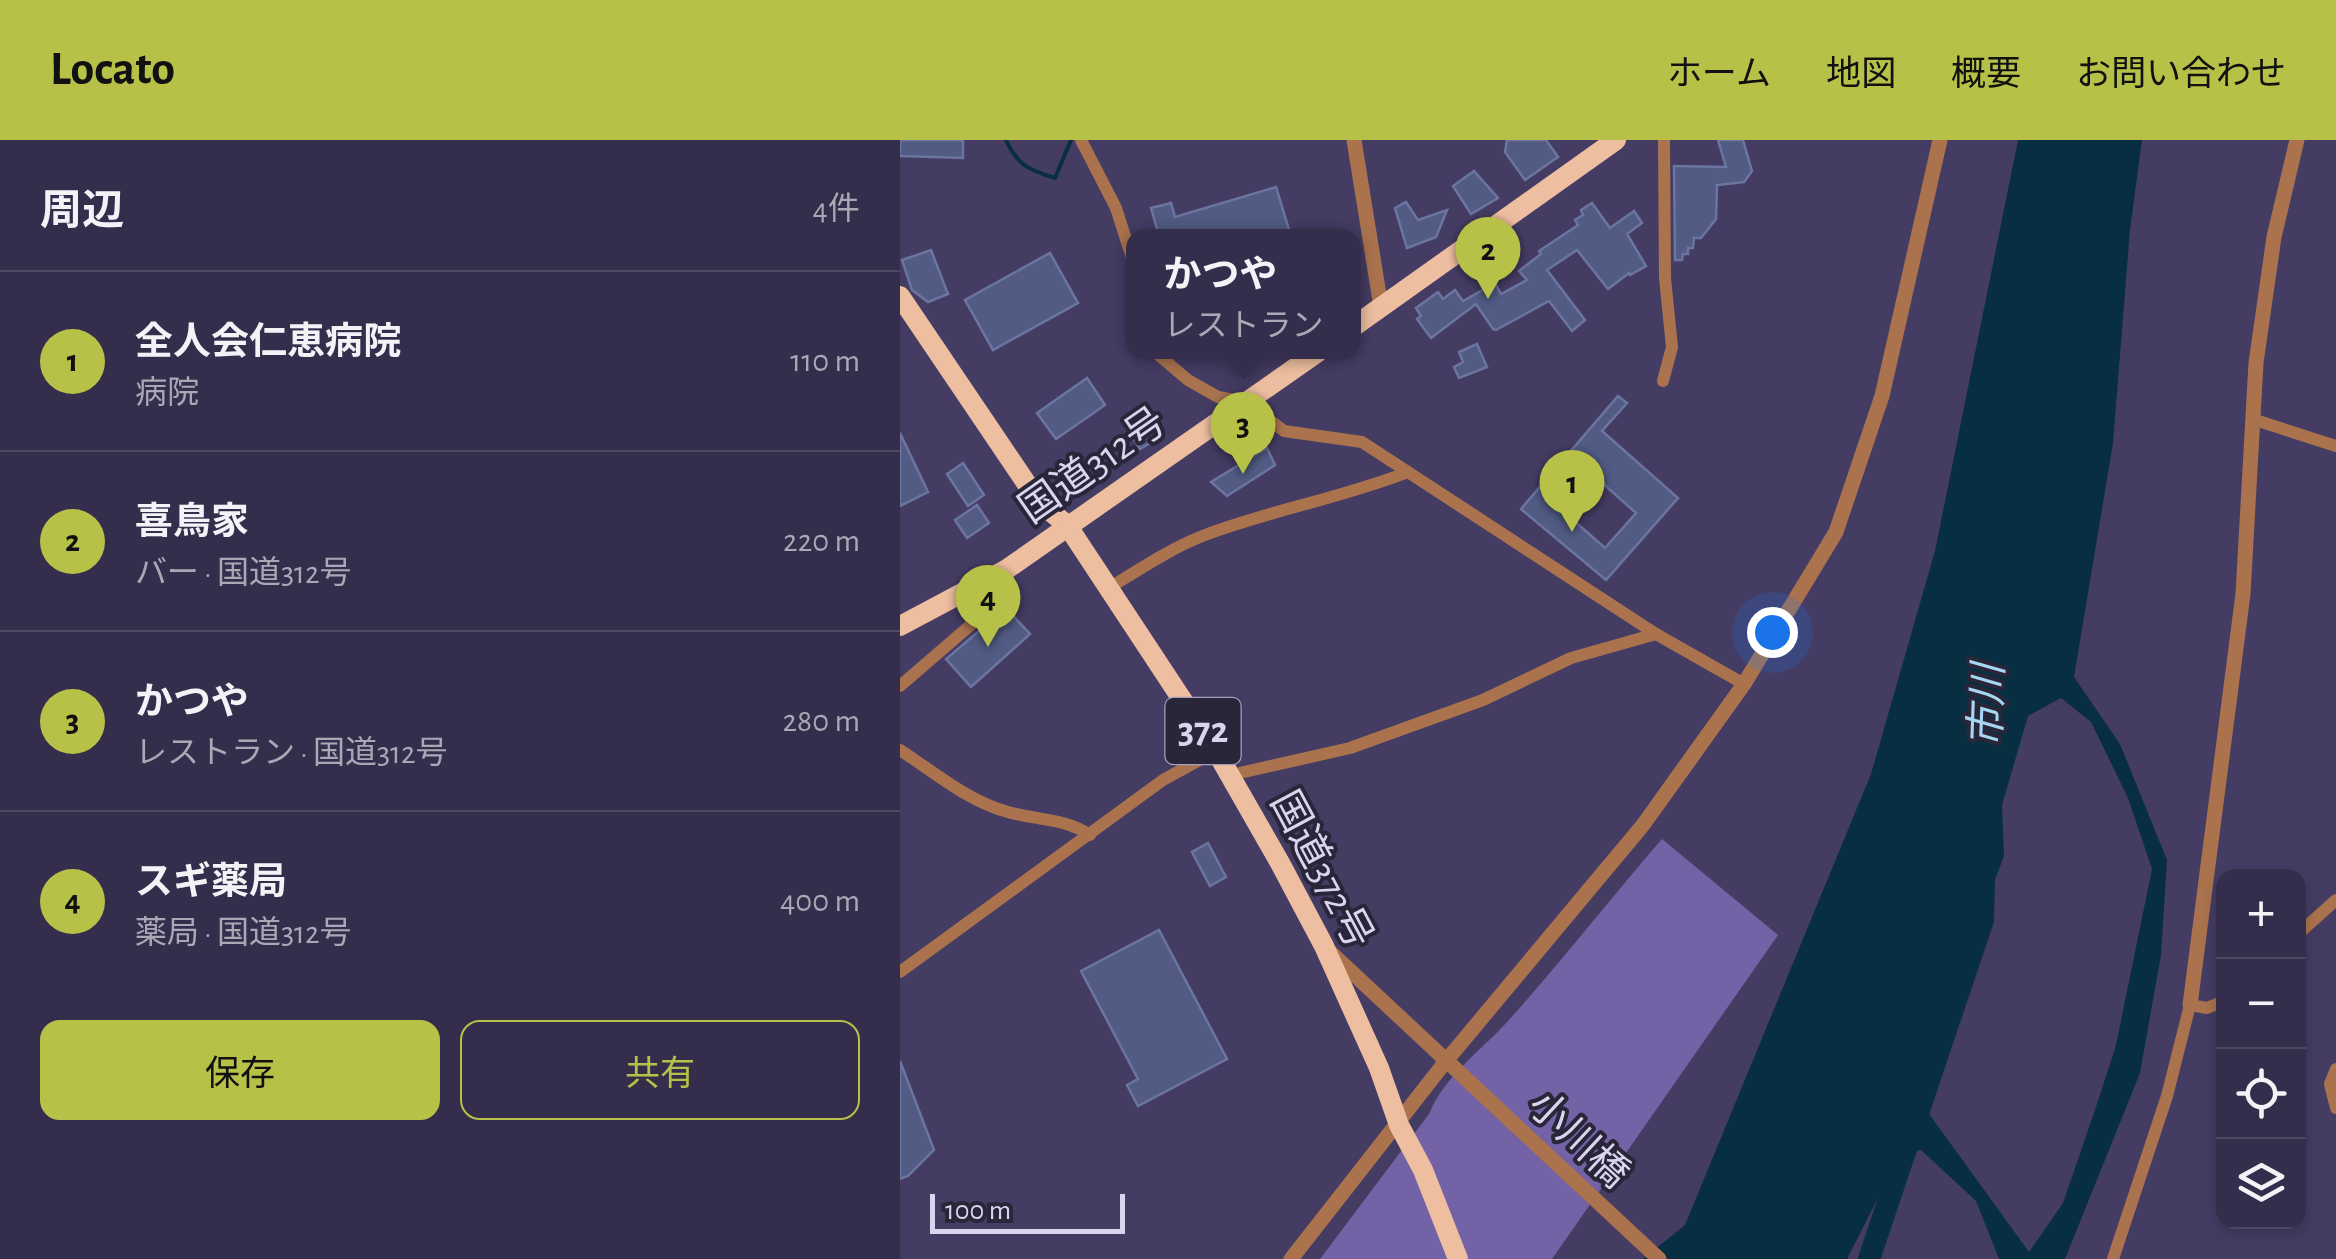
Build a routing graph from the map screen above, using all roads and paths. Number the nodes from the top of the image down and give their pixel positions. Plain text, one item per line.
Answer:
1 (1080, 140) edge
2 (1354, 140) edge
3 (1616, 140) edge
4 (1664, 140) edge
5 (1940, 140) edge
6 (2297, 140) edge
7 (1126, 239) edge
8 (900, 296) edge
9 (1381, 307) junction
10 (1361, 321) edge
11 (1164, 359) edge
12 (1308, 359) edge
13 (1663, 381) dead end
14 (1246, 402) junction
15 (2252, 419) junction
16 (2336, 446) edge
17 (1408, 472) junction
18 (1067, 526) junction
19 (1007, 568) junction
20 (1109, 588) junction
21 (900, 626) edge
22 (1656, 634) junction
23 (1744, 684) junction
24 (900, 686) edge
25 (900, 750) edge
26 (1216, 752) junction
27 (1231, 775) junction
28 (1090, 835) junction
29 (2335, 903) edge
30 (2306, 927) edge
31 (1324, 946) junction
32 (900, 972) edge
33 (2216, 1004) edge
34 (2190, 1005) junction
35 (1450, 1064) junction
36 (2336, 1069) edge
37 (2336, 1108) edge
38 (1399, 1124) junction
39 (1291, 1259) edge
40 (1458, 1259) edge
41 (1659, 1259) edge
42 (2113, 1259) edge

1 - 7 street
2 - 9 street
3 - 9 highway
4 - 13 street
5 - 23 street
6 - 15 street
8 - 18 highway, 国道372号 / 372
9 - 10 highway
11 - 14 street
12 - 14 highway, 国道312号
14 - 17 street
14 - 18 highway, 国道312号
15 - 16 street
15 - 34 street
17 - 20 street
17 - 22 street
18 - 19 highway, 国道312号
18 - 20 highway, 国道372号 / 372
19 - 21 highway, 国道312号
19 - 24 street
20 - 26 highway, 国道372号 / 372
22 - 23 street
22 - 27 street
23 - 35 street
25 - 28 street
26 - 27 highway, 国道372号 / 372
26 - 28 street
27 - 31 highway, 国道372号 / 372
28 - 32 street
29 - 30 street
31 - 35 street, 小川橋
31 - 38 highway, 国道372号 / 372
33 - 34 street
34 - 42 street
35 - 38 street
35 - 41 street, 小川橋
36 - 37 street
38 - 39 street
38 - 40 highway, 国道372号 / 372

